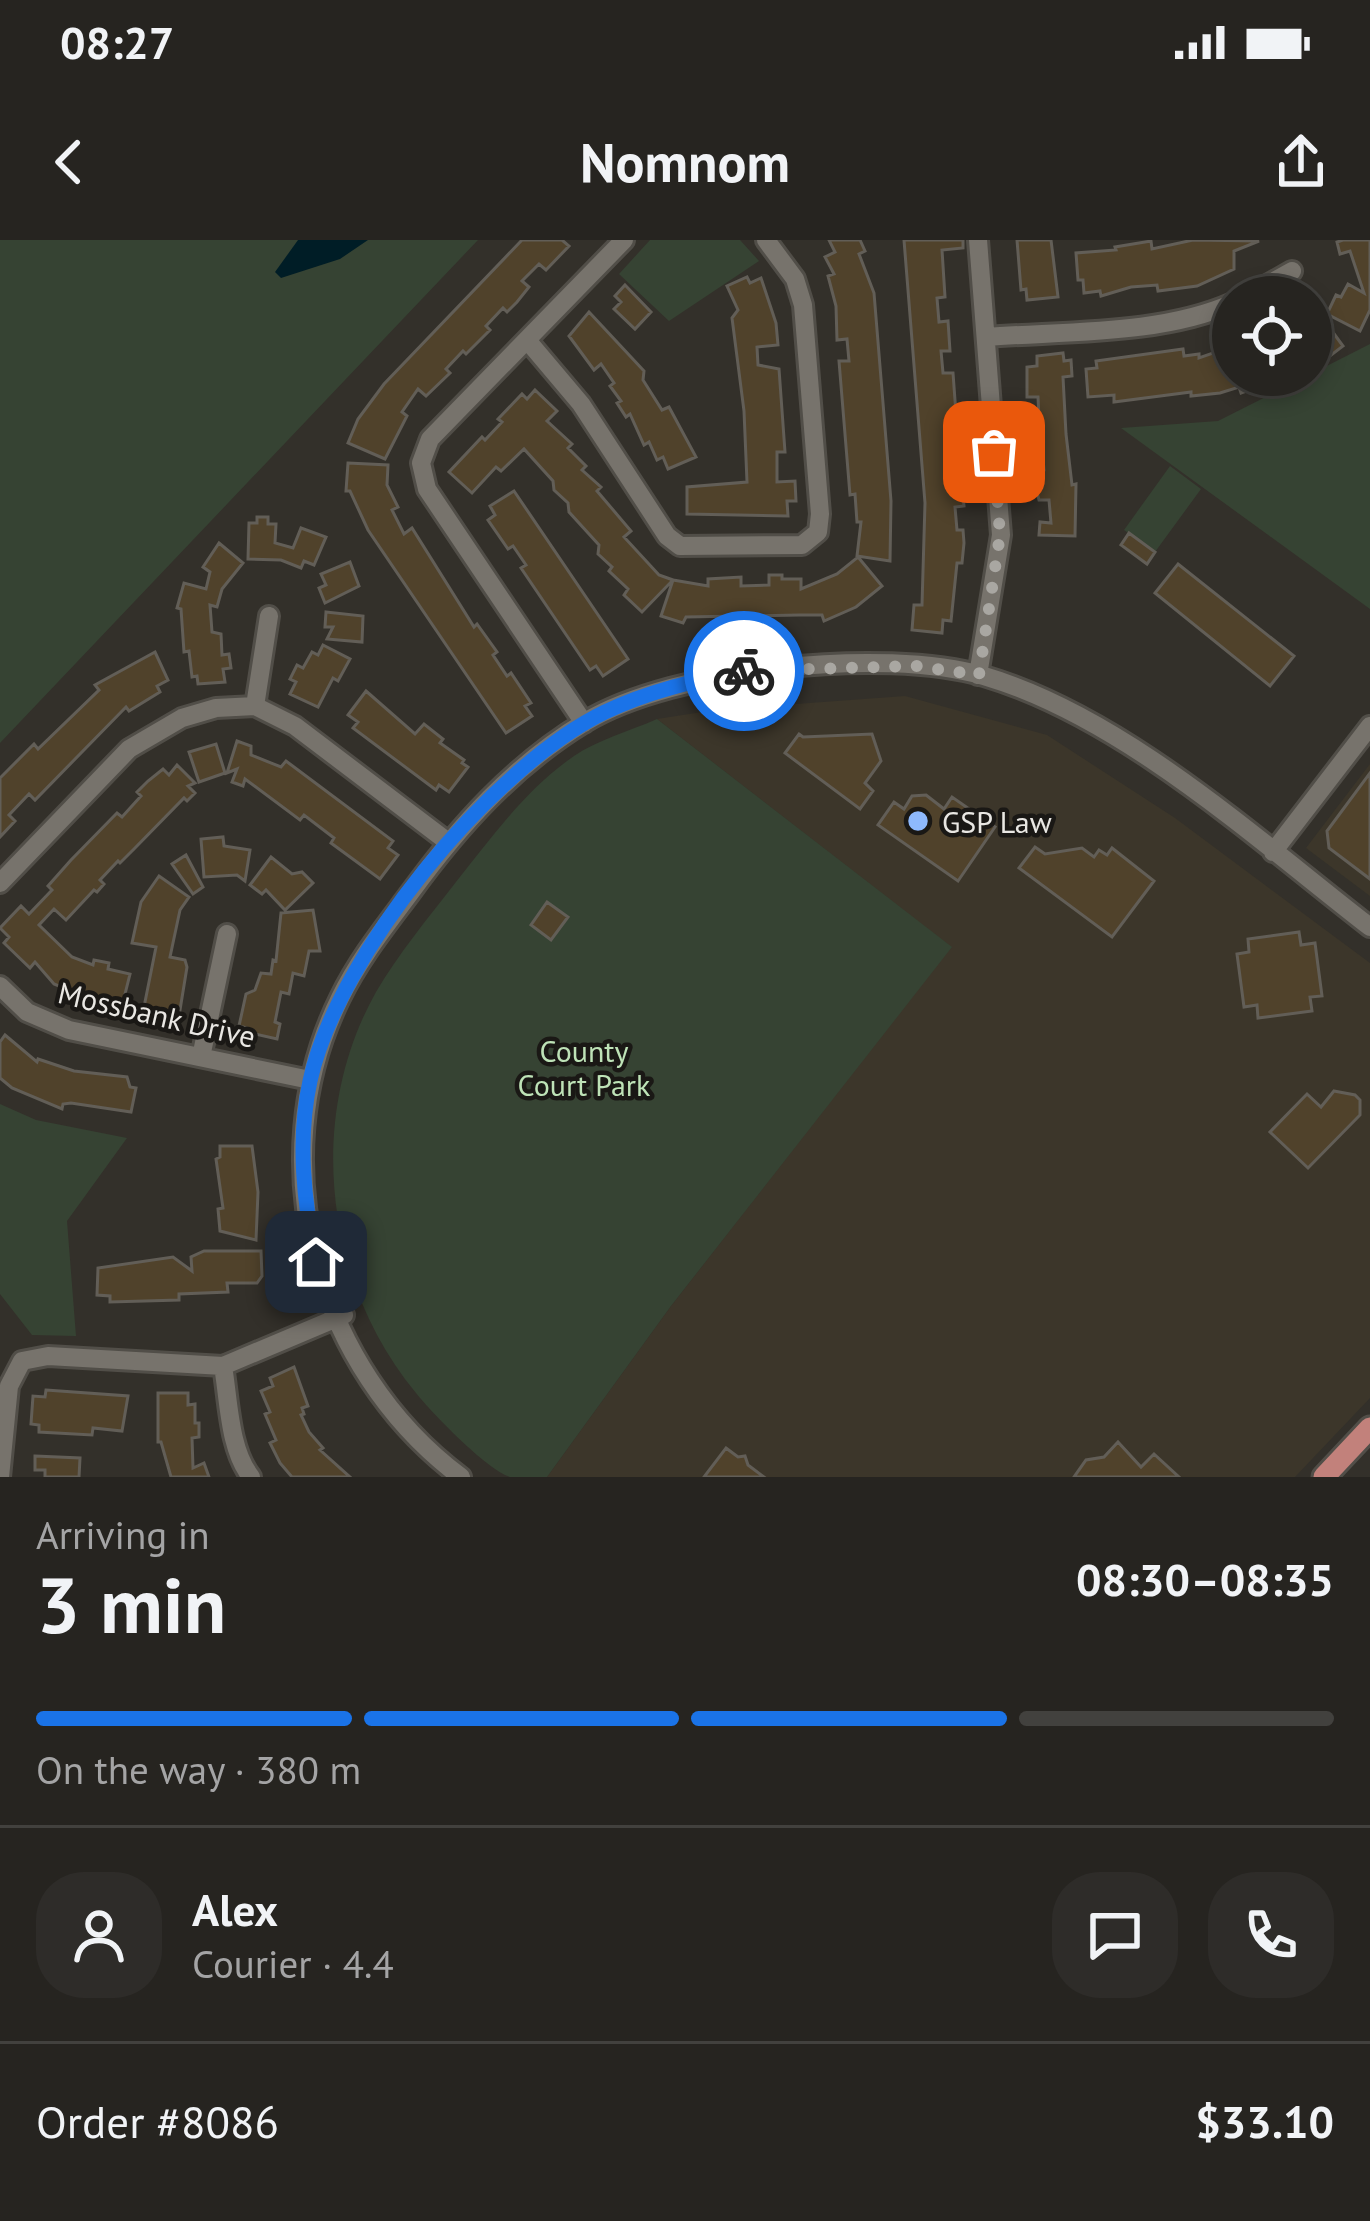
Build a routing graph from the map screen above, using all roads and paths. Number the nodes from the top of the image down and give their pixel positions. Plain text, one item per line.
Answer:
1 (624, 240) edge
2 (766, 240) edge
3 (978, 240) edge
4 (1292, 271) dead end
5 (1283, 276) edge
6 (1212, 313) edge
7 (987, 337) junction
8 (527, 340) junction
9 (269, 616) dead end
10 (979, 675) junction
11 (255, 706) junction
12 (584, 723) junction
13 (1370, 726) edge
14 (448, 842) junction
15 (1273, 852) junction
16 (0, 883) edge
17 (1370, 927) edge
18 (226, 934) dead end
19 (0, 986) edge
20 (201, 1057) junction
21 (310, 1080) junction
22 (339, 1317) junction
23 (224, 1366) junction
24 (1370, 1428) edge
25 (0, 1477) edge
26 (251, 1477) edge
27 (460, 1477) edge
28 (1324, 1477) edge

1 - 8 street
2 - 8 street
3 - 7 street
4 - 5 street
6 - 7 street
7 - 10 street
8 - 12 street
9 - 11 street
10 - 12 street
10 - 15 street
11 - 14 street
11 - 16 street
12 - 14 street
13 - 15 street
14 - 21 street
15 - 17 street
18 - 20 street
19 - 20 street, Mossbank Drive
20 - 21 street, Mossbank Drive
21 - 22 street
22 - 23 street
22 - 27 street
23 - 25 street
23 - 26 street
24 - 28 main road

